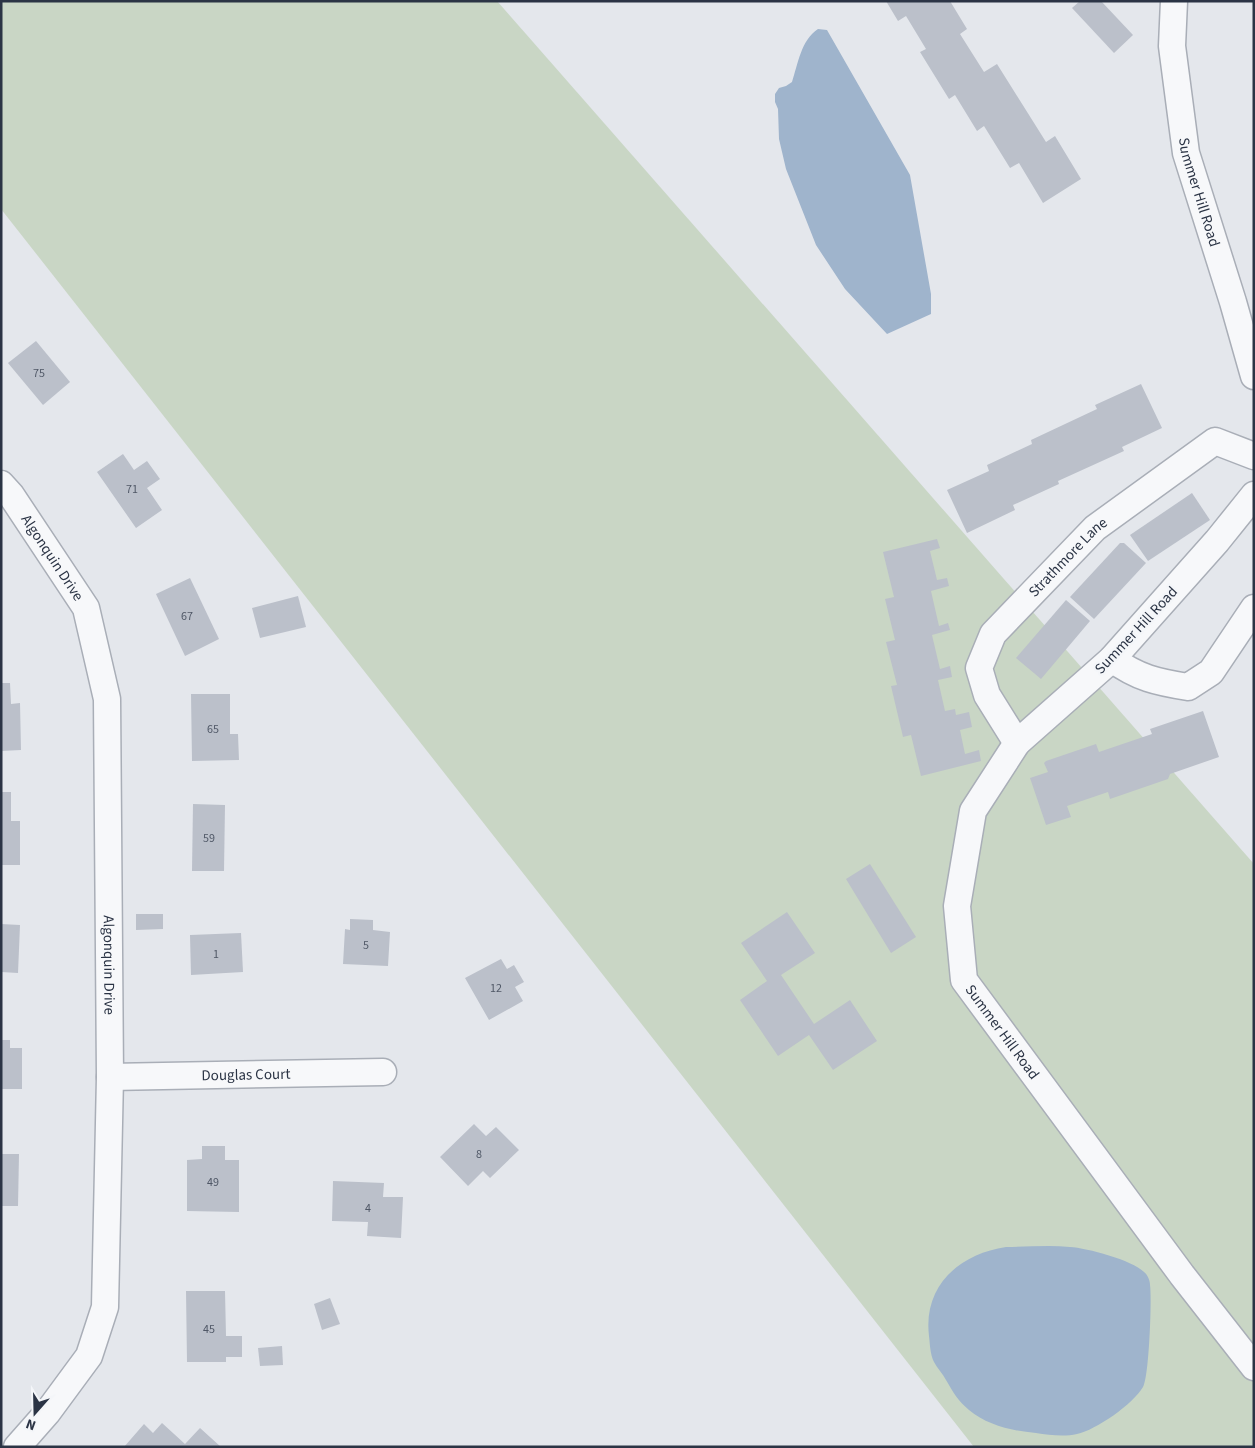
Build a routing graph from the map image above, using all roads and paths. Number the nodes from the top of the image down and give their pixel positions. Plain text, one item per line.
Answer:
1 (1174, 1) edge
2 (1254, 376) edge
3 (1254, 456) edge
4 (1, 484) edge
5 (1254, 495) edge
6 (1254, 608) edge
7 (1112, 659) junction
8 (1017, 743) junction
9 (383, 1072) dead end
10 (110, 1077) junction
11 (1254, 1368) edge
12 (17, 1447) edge

1 - 2 street, Summer Hill Road
3 - 8 street, Strathmore Lane
4 - 10 street, Algonquin Drive
5 - 7 street, Summer Hill Road
6 - 7 street
7 - 8 street, Summer Hill Road
8 - 11 street, Summer Hill Road
9 - 10 street, Douglas Court
10 - 12 street, Algonquin Drive

